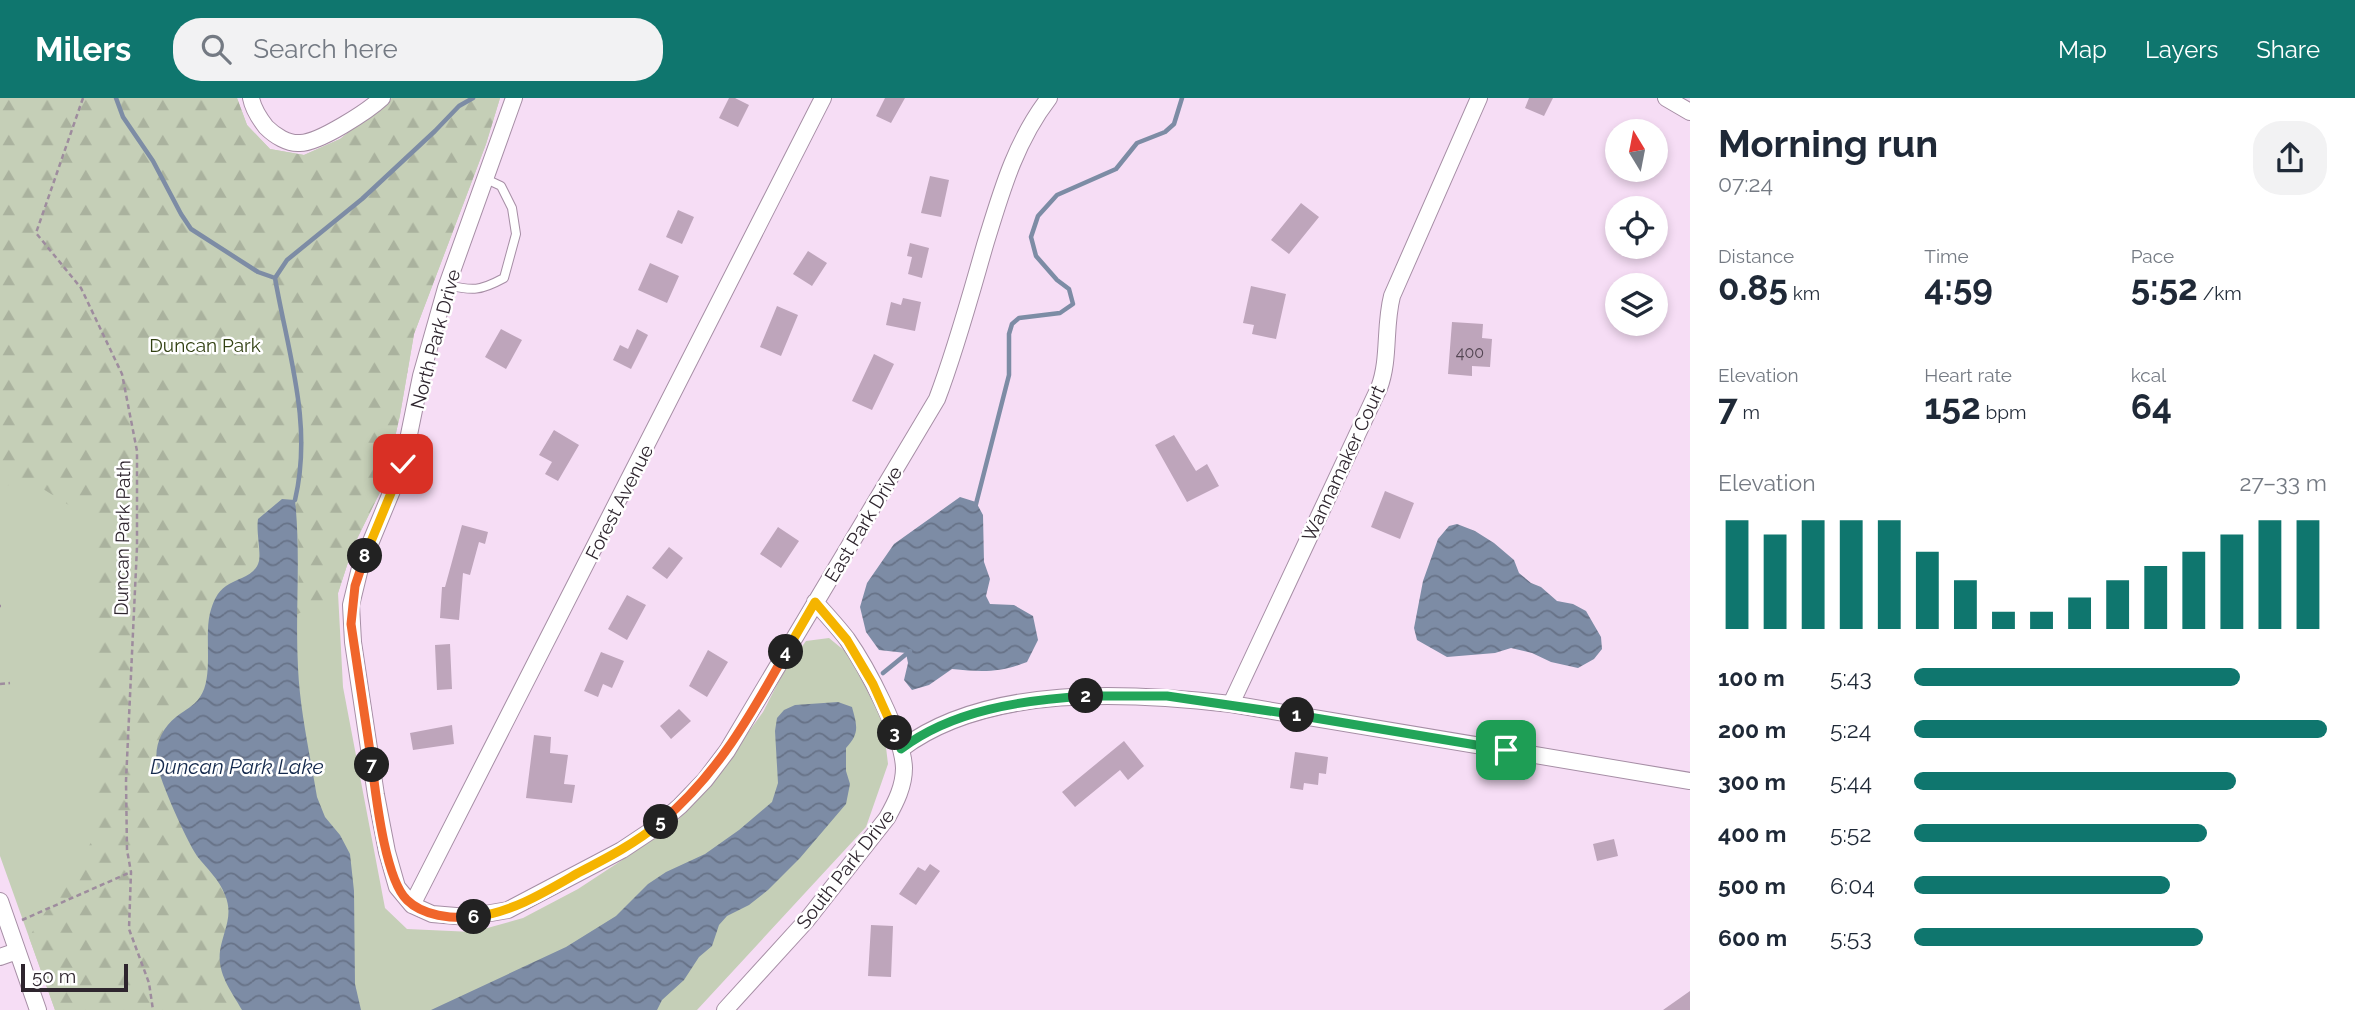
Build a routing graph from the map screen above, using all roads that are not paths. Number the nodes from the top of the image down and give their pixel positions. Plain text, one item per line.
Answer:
1 (251, 98) edge
2 (382, 98) edge
3 (514, 98) edge
4 (823, 98) edge
5 (1049, 98) edge
6 (1479, 98) edge
7 (1666, 98) edge
8 (1690, 112) edge
9 (486, 179) junction
10 (447, 285) junction
11 (815, 602) junction
12 (1231, 704) junction
13 (901, 749) junction
14 (1690, 780) edge
15 (0, 901) edge
16 (412, 905) junction
17 (17, 951) junction
18 (0, 957) edge
19 (38, 1010) edge
20 (725, 1010) edge

1 - 2 street
3 - 9 street, North Park Drive
4 - 16 street, Forest Avenue
5 - 11 street, East Park Drive
6 - 12 street, Wannamaker Court
7 - 8 street
9 - 10 street, North Park Drive
9 - 10 lane
10 - 16 street, North Park Drive
11 - 13 street, South Park Drive
11 - 16 street, East Park Drive
12 - 13 street
12 - 14 street
13 - 20 street, South Park Drive
15 - 17 street
17 - 18 street
17 - 19 street

